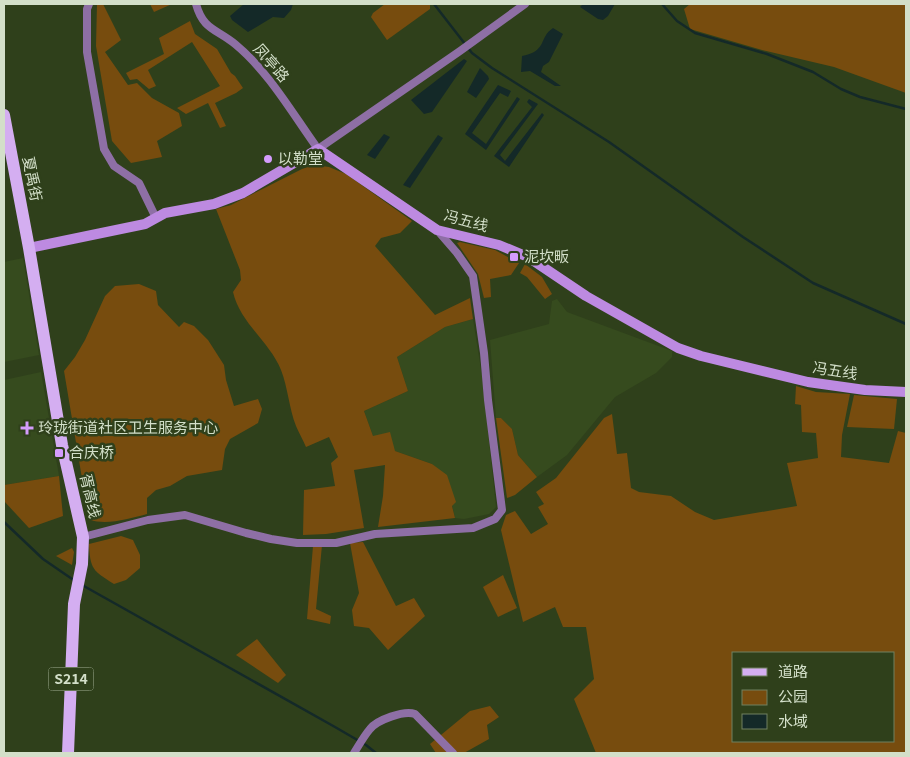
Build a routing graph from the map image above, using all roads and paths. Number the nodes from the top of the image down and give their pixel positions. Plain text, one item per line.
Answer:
1 (89, 4) edge
2 (196, 4) edge
3 (524, 4) edge
4 (4, 115) edge
5 (318, 149) junction
6 (156, 218) junction
7 (437, 230) junction
8 (29, 248) junction
9 (906, 392) edge
10 (83, 537) junction
11 (356, 750) edge
12 (68, 753) edge
13 (453, 753) edge

1 - 6 street
2 - 5 street, 凤亭路
3 - 5 street
4 - 8 main road, 夏禹街 / S214
5 - 6 street
5 - 7 street, 冯五线
6 - 8 street
7 - 9 street, 冯五线
7 - 10 street
8 - 10 main road, 胥高线 / S214
10 - 12 main road, 胥高线 / S214
11 - 13 street

